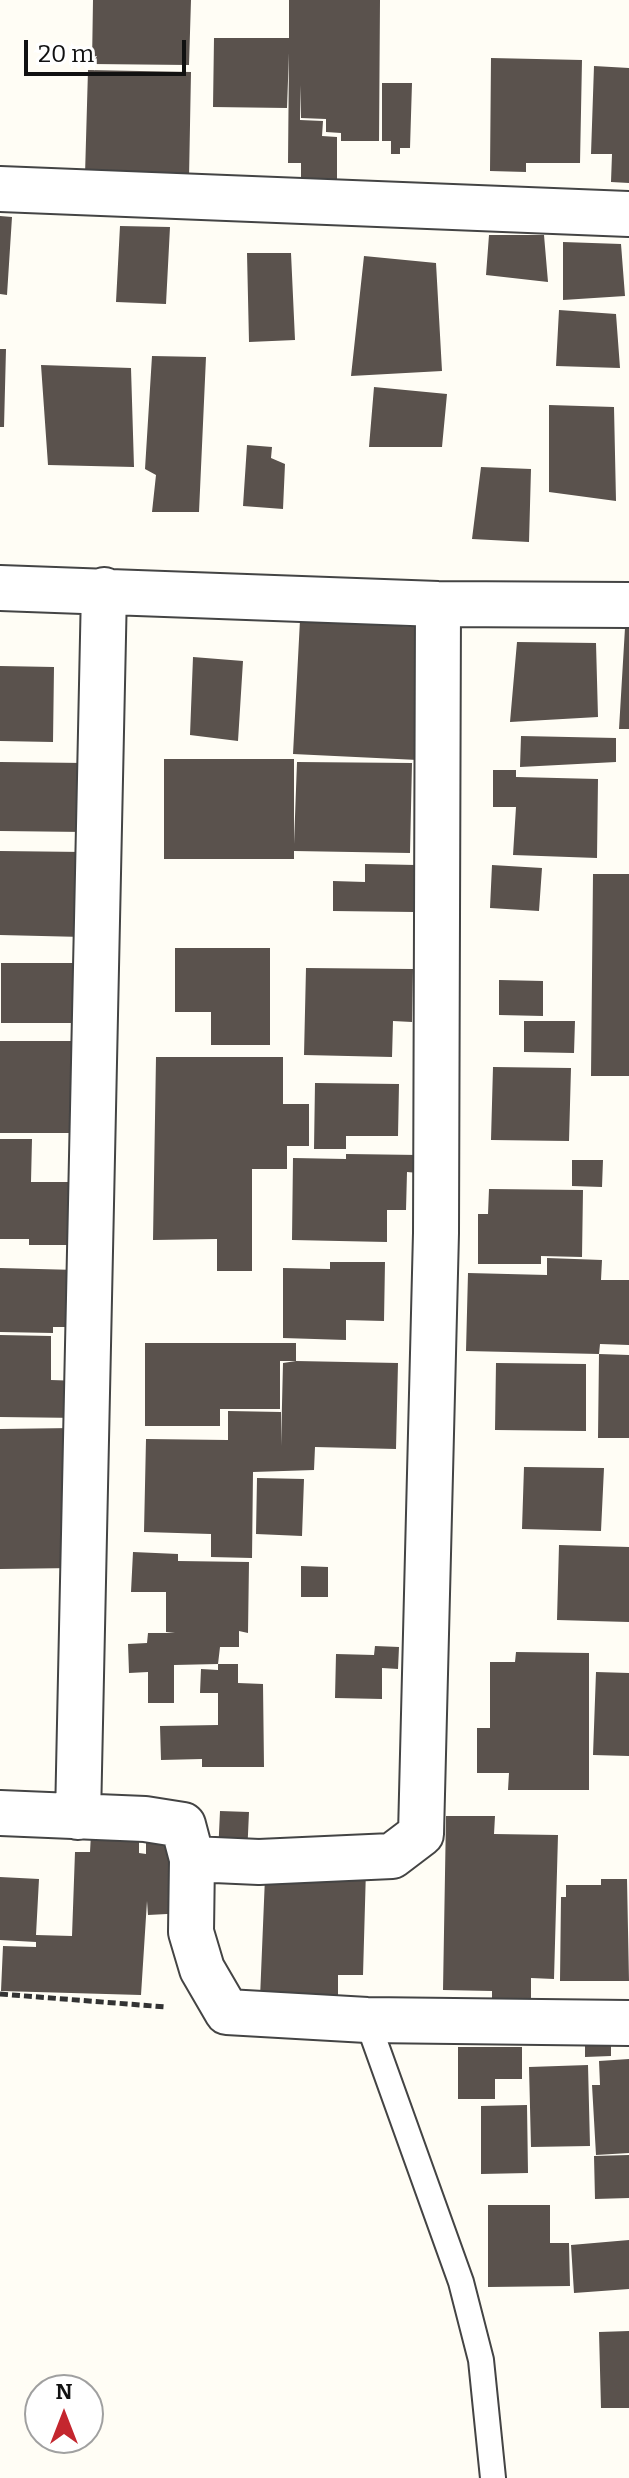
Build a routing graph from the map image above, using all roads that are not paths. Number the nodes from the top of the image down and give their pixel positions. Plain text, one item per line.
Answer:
1 (0, 189) edge
2 (629, 214) edge
3 (0, 588) edge
4 (104, 590) junction
5 (438, 604) junction
6 (629, 605) edge
7 (0, 1813) edge
8 (78, 1817) junction
9 (192, 1859) junction
10 (367, 2020) junction
11 (629, 2023) edge
12 (493, 2478) edge

1 - 2 street
3 - 4 street
4 - 5 street
4 - 8 street
5 - 6 street
5 - 9 street
7 - 8 street
8 - 9 street
9 - 10 street
10 - 11 street
10 - 12 lane

